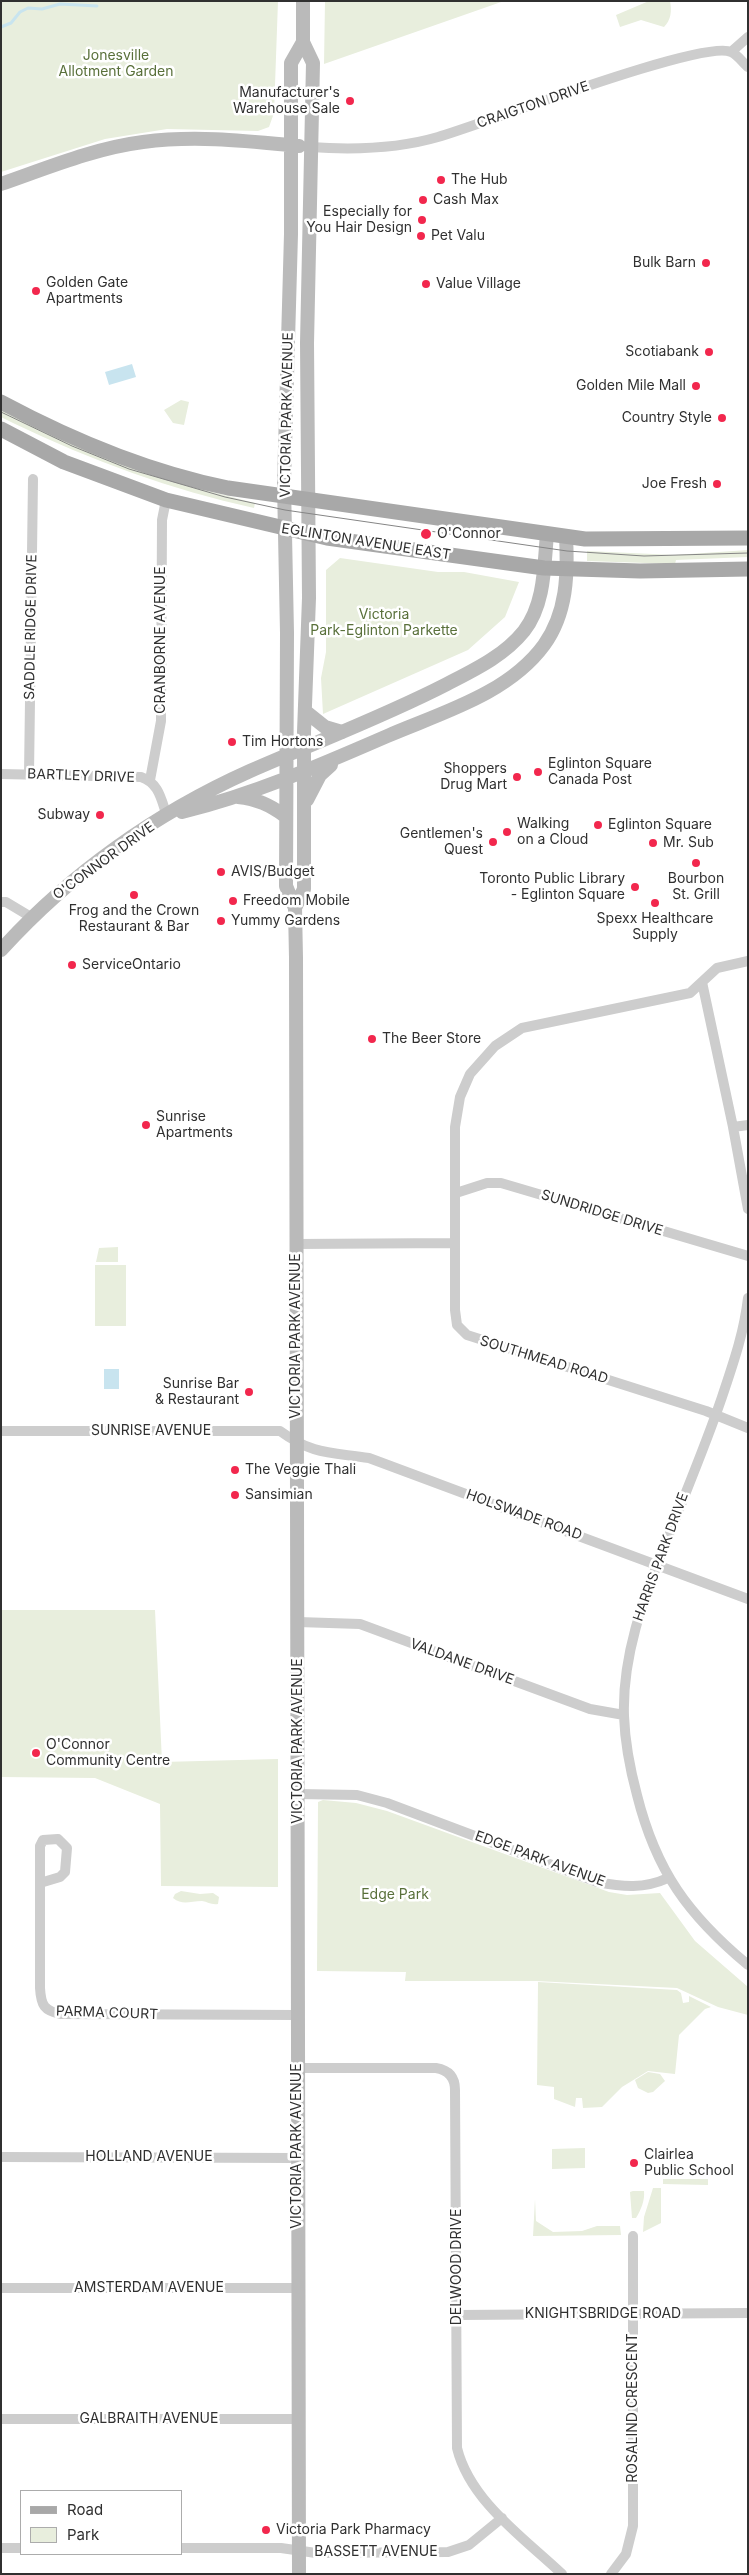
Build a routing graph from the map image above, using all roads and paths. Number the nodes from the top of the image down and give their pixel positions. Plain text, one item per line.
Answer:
1 (303, 1) edge
2 (748, 38) edge
3 (302, 42) junction
4 (731, 52) junction
5 (748, 67) edge
6 (291, 145) junction
7 (310, 147) junction
8 (1, 184) edge
9 (1, 402) edge
10 (1, 429) edge
11 (33, 479) dead end
12 (284, 497) junction
13 (166, 500) junction
14 (309, 500) junction
15 (286, 529) junction
16 (309, 534) junction
17 (547, 534) junction
18 (566, 536) junction
19 (748, 538) edge
20 (544, 568) junction
21 (748, 569) edge
22 (568, 570) junction
23 (305, 711) junction
24 (342, 732) junction
25 (305, 749) junction
26 (286, 756) junction
27 (341, 756) junction
28 (304, 772) junction
29 (1, 774) edge
30 (29, 774) junction
31 (286, 779) junction
32 (150, 780) junction
33 (232, 796) junction
34 (304, 805) junction
35 (167, 816) junction
36 (286, 816) junction
37 (1, 902) edge
38 (295, 908) junction
39 (32, 917) junction
40 (1, 950) edge
41 (748, 961) edge
42 (702, 982) junction
43 (748, 1125) edge
44 (734, 1127) junction
45 (456, 1193) junction
46 (748, 1209) edge
47 (455, 1243) junction
48 (296, 1244) junction
49 (748, 1256) edge
50 (748, 1298) edge
51 (716, 1414) junction
52 (748, 1428) edge
53 (1, 1430) edge
54 (297, 1444) junction
55 (657, 1564) junction
56 (748, 1599) edge
57 (298, 1622) junction
58 (624, 1715) junction
59 (298, 1794) junction
60 (668, 1878) junction
61 (40, 1882) dead end
62 (748, 1965) edge
63 (297, 2015) junction
64 (298, 2068) junction
65 (1, 2157) edge
66 (296, 2158) junction
67 (633, 2236) dead end
68 (1, 2288) edge
69 (297, 2288) junction
70 (748, 2313) edge
71 (633, 2314) junction
72 (457, 2315) junction
73 (1, 2419) edge
74 (297, 2419) junction
75 (502, 2518) junction
76 (1, 2548) edge
77 (20, 2548) edge
78 (182, 2548) edge
79 (299, 2551) junction
80 (299, 2574) edge
81 (562, 2574) edge
82 (611, 2574) edge

1 - 3 main road, VICTORIA PARK AVENUE
2 - 4 street
3 - 6 main road, VICTORIA PARK AVENUE
3 - 7 main road, VICTORIA PARK AVENUE
4 - 5 street
4 - 7 street, CRAIGTON DRIVE
6 - 7 main road
6 - 8 main road
6 - 12 main road, VICTORIA PARK AVENUE
7 - 14 main road, VICTORIA PARK AVENUE
9 - 12 main road
10 - 13 main road, EGLINTON AVENUE EAST
11 - 30 street, SADDLE RIDGE DRIVE
12 - 14 main road
12 - 15 main road, VICTORIA PARK AVENUE
13 - 15 main road, EGLINTON AVENUE EAST
13 - 32 street, CRANBORNE AVENUE
14 - 16 main road, VICTORIA PARK AVENUE
14 - 17 main road
15 - 16 main road, EGLINTON AVENUE EAST
15 - 26 main road, VICTORIA PARK AVENUE
16 - 20 main road, EGLINTON AVENUE EAST
16 - 23 main road, VICTORIA PARK AVENUE
17 - 18 main road
17 - 20 main road
18 - 19 main road
18 - 22 main road
20 - 22 main road, EGLINTON AVENUE EAST
20 - 24 main road
21 - 22 main road, EGLINTON AVENUE EAST
22 - 27 main road
23 - 24 main road
23 - 25 main road, VICTORIA PARK AVENUE
24 - 25 main road
25 - 26 main road
25 - 28 main road, VICTORIA PARK AVENUE
26 - 31 main road, VICTORIA PARK AVENUE
26 - 35 main road, O'CONNOR DRIVE
27 - 28 main road
27 - 34 main road
28 - 31 main road
28 - 34 main road, VICTORIA PARK AVENUE
29 - 30 street, BARTLEY DRIVE
30 - 32 street, BARTLEY DRIVE
31 - 33 main road, O'CONNOR DRIVE
31 - 36 main road, VICTORIA PARK AVENUE
32 - 35 street, BARTLEY DRIVE
33 - 35 main road, O'CONNOR DRIVE
33 - 36 main road
34 - 38 main road, VICTORIA PARK AVENUE
35 - 39 main road, O'CONNOR DRIVE
36 - 38 main road, VICTORIA PARK AVENUE
37 - 39 street
38 - 48 main road, VICTORIA PARK AVENUE
39 - 40 main road, O'CONNOR DRIVE
41 - 42 street, SOUTHMEAD ROAD
42 - 44 street
42 - 45 street, SOUTHMEAD ROAD
43 - 44 street
44 - 46 street
45 - 47 street, SOUTHMEAD ROAD
45 - 49 street, SUNDRIDGE DRIVE
47 - 48 street
47 - 51 street, SOUTHMEAD ROAD
48 - 54 main road, VICTORIA PARK AVENUE
50 - 51 street, HARRIS PARK DRIVE
51 - 52 street, SOUTHMEAD ROAD
51 - 55 street, HARRIS PARK DRIVE
53 - 54 street, SUNRISE AVENUE
54 - 55 street, HOLSWADE ROAD
54 - 57 main road, VICTORIA PARK AVENUE
55 - 56 street, HOLSWADE ROAD
55 - 58 street, HARRIS PARK DRIVE
57 - 58 street, VALDANE DRIVE
57 - 59 main road, VICTORIA PARK AVENUE
58 - 60 street, HARRIS PARK DRIVE
59 - 60 street, EDGE PARK AVENUE
59 - 63 main road, VICTORIA PARK AVENUE
60 - 62 street
61 - 63 street, PARMA COURT
63 - 64 main road, VICTORIA PARK AVENUE
64 - 66 main road, VICTORIA PARK AVENUE
64 - 72 street, DELWOOD DRIVE
65 - 66 street, HOLLAND AVENUE
66 - 69 main road, VICTORIA PARK AVENUE
67 - 71 street, ROSALIND CRESCENT
68 - 69 street, AMSTERDAM AVENUE
69 - 74 main road, VICTORIA PARK AVENUE
70 - 71 street, KNIGHTSBRIDGE ROAD
71 - 72 street, KNIGHTSBRIDGE ROAD
71 - 82 street, ROSALIND CRESCENT
72 - 75 street, DELWOOD DRIVE
73 - 74 street, GALBRAITH AVENUE
74 - 79 main road, VICTORIA PARK AVENUE
75 - 79 street, BASSETT AVENUE
75 - 81 street, DELWOOD DRIVE
76 - 77 street
78 - 79 street, BASSETT AVENUE
79 - 80 main road, VICTORIA PARK AVENUE

